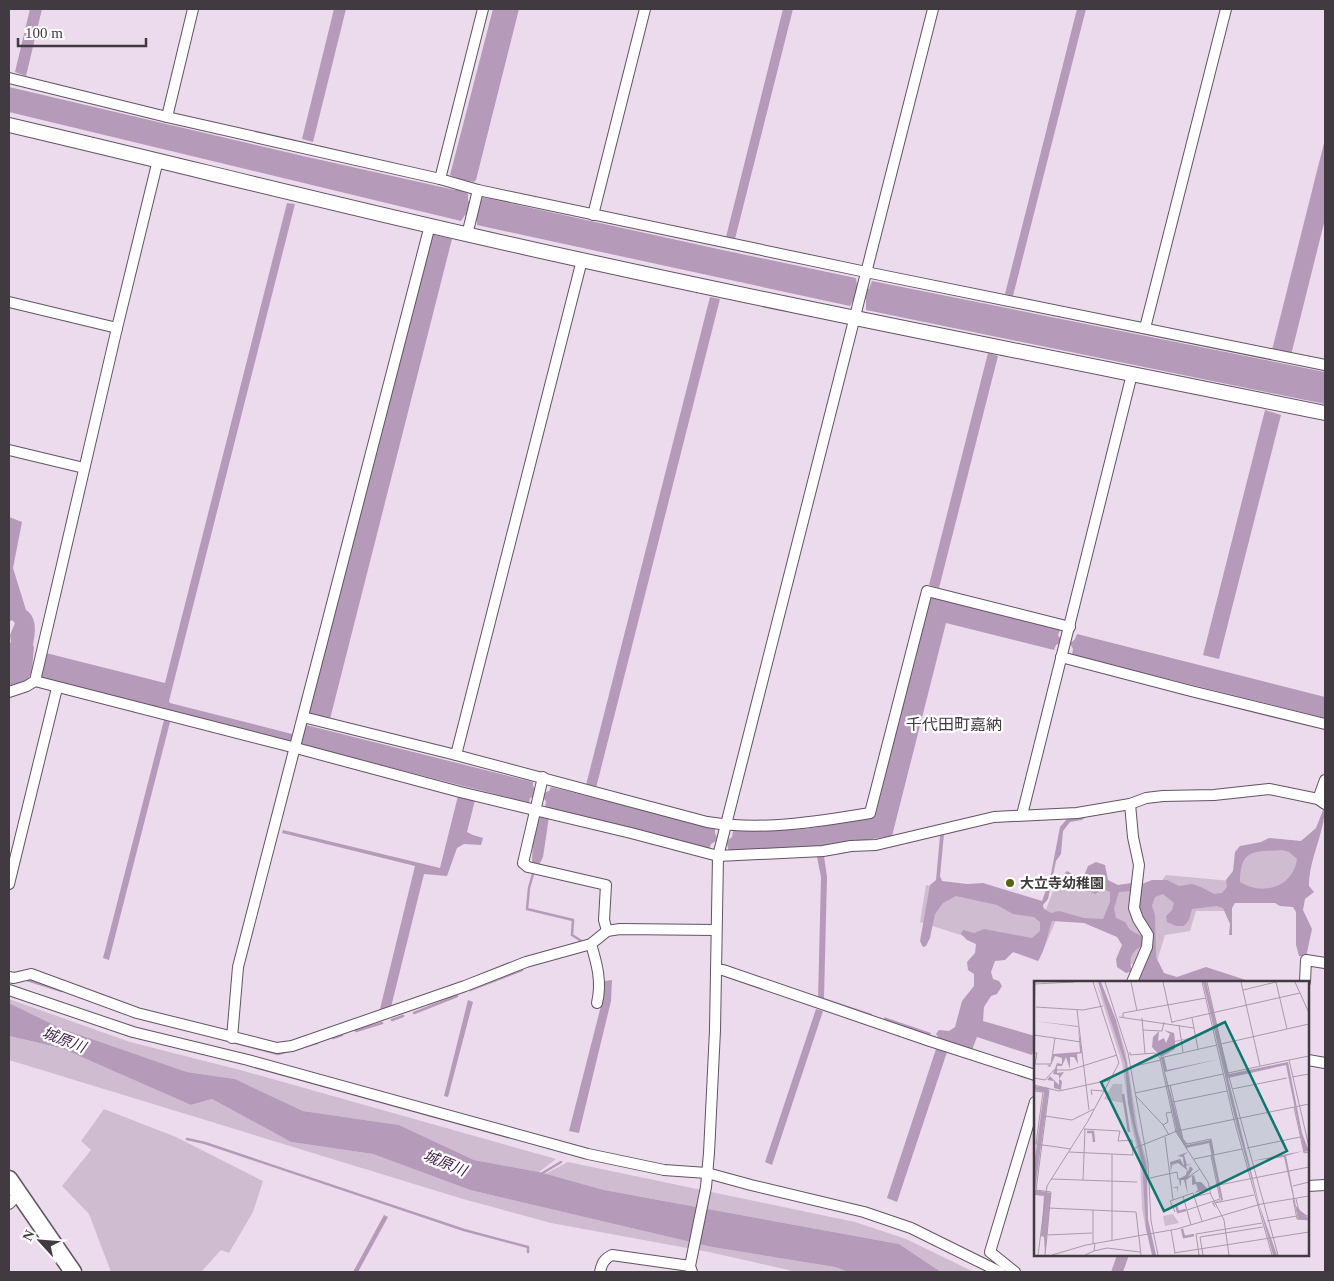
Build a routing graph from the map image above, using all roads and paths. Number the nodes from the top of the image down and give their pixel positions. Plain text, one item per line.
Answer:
1 (193, 9) edge
2 (483, 9) edge
3 (645, 9) edge
4 (933, 9) edge
5 (1226, 9) edge
6 (9, 78) edge
7 (167, 117) junction
8 (9, 125) edge
9 (158, 160) junction
10 (440, 179) junction
11 (478, 190) junction
12 (593, 215) junction
13 (430, 225) junction
14 (466, 235) junction
15 (582, 260) junction
16 (866, 272) junction
17 (9, 302) edge
18 (855, 318) junction
19 (117, 328) junction
20 (1145, 328) junction
21 (1325, 365) edge
22 (1132, 374) junction
23 (1325, 413) edge
24 (9, 450) edge
25 (84, 468) junction
26 (1070, 627) junction
27 (1061, 657) junction
28 (36, 681) junction
29 (57, 688) junction
30 (9, 692) edge
31 (303, 716) junction
32 (1325, 724) edge
33 (297, 742) junction
34 (456, 755) junction
35 (543, 778) junction
36 (1325, 780) edge
37 (537, 799) junction
38 (1322, 802) edge
39 (1130, 804) junction
40 (1022, 815) junction
41 (725, 825) junction
42 (718, 856) junction
43 (9, 884) edge
44 (716, 930) junction
45 (607, 931) junction
46 (591, 944) junction
47 (1325, 963) edge
48 (716, 970) junction
49 (1134, 976) edge
50 (9, 977) edge
51 (1304, 981) edge
52 (9, 990) edge
53 (596, 1003) dead end
54 (232, 1038) junction
55 (1309, 1060) edge
56 (1325, 1063) edge
57 (1034, 1075) edge
58 (1034, 1105) edge
59 (707, 1173) junction
60 (9, 1179) edge
61 (1325, 1185) edge
62 (1309, 1186) edge
63 (14, 1199) edge
64 (691, 1266) edge
65 (73, 1272) edge
66 (600, 1272) edge
67 (1000, 1272) edge
68 (1015, 1272) edge

1 - 7 street
2 - 10 street
3 - 12 street
4 - 16 street
5 - 20 street
6 - 7 street
7 - 10 street
8 - 9 street
9 - 13 street
9 - 19 street
10 - 11 street
11 - 12 street
11 - 14 street
12 - 16 street
13 - 14 street
13 - 31 street
14 - 15 street
15 - 18 street
15 - 34 street
16 - 18 street
16 - 20 street
17 - 19 street
18 - 22 street
18 - 41 street
19 - 25 street
20 - 21 street
22 - 23 street
22 - 26 street
24 - 25 street
25 - 28 street
26 - 27 street
26 - 41 street
27 - 32 street
27 - 40 street
28 - 29 street
28 - 30 street
29 - 33 street
29 - 43 street
31 - 33 street
31 - 34 street
33 - 37 street
33 - 54 street
34 - 35 street
35 - 37 street
35 - 41 street
36 - 38 street
37 - 42 street
37 - 45 street
38 - 39 street
39 - 40 street
39 - 49 street
40 - 42 street
41 - 42 street
42 - 44 street
44 - 45 street
44 - 48 street
45 - 46 street
46 - 53 street
46 - 54 street
47 - 51 street
48 - 57 street
48 - 59 street
50 - 54 street
52 - 59 street
55 - 56 street
58 - 68 street
59 - 64 street
59 - 67 street
60 - 63 main road
61 - 62 street
63 - 65 main road
64 - 66 street

